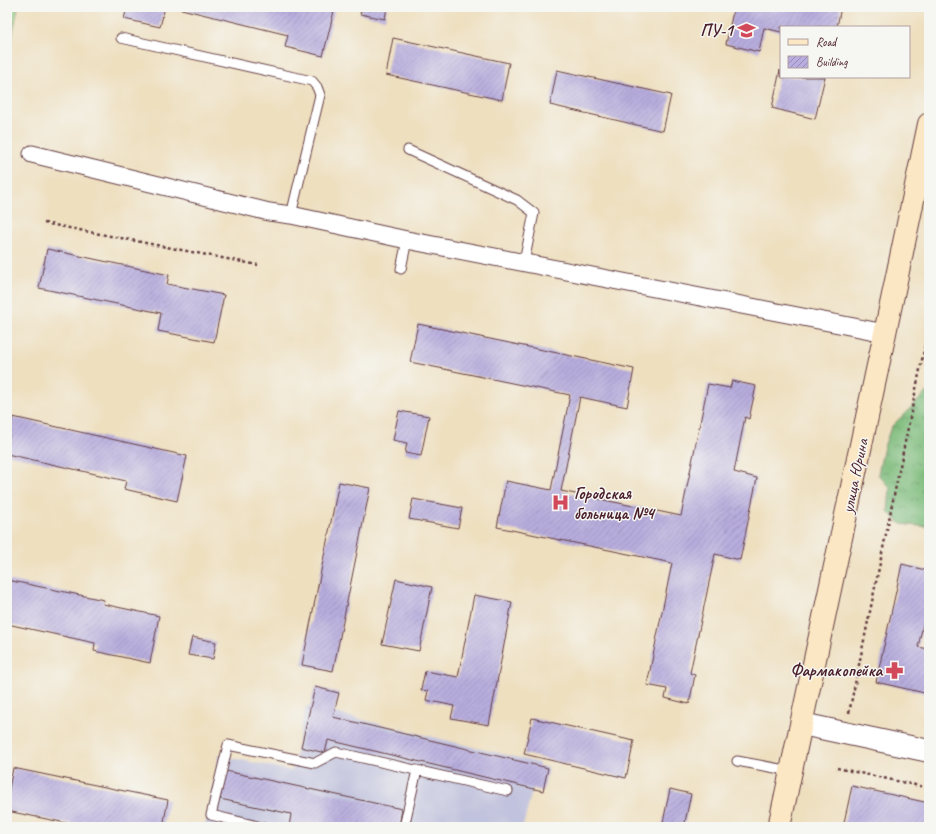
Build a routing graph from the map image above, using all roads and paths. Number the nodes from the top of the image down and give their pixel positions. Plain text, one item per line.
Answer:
1 (121, 38) dead end
2 (929, 124) edge
3 (408, 150) dead end
4 (32, 154) dead end
5 (291, 215) junction
6 (44, 223) dead end
7 (408, 240) junction
8 (524, 262) junction
9 (258, 265) dead end
10 (401, 269) dead end
11 (929, 326) edge
12 (885, 334) junction
13 (802, 724) junction
14 (844, 733) junction
15 (929, 751) edge
16 (737, 761) dead end
17 (837, 768) dead end
18 (417, 770) junction
19 (792, 771) junction
20 (929, 788) edge
21 (508, 790) dead end
22 (262, 827) edge
23 (404, 827) edge
24 (779, 827) edge

1 - 5 lane
2 - 12 main road, улица Юрина
3 - 8 lane
4 - 5 street
5 - 7 street
6 - 9 path
7 - 8 street
7 - 10 lane
8 - 12 street
11 - 14 path
12 - 13 main road, улица Юрина
13 - 14 street
13 - 19 main road, улица Юрина
14 - 15 street
16 - 19 lane
17 - 20 path
18 - 21 lane
18 - 22 lane
18 - 23 lane
19 - 24 main road, улица Юрина

